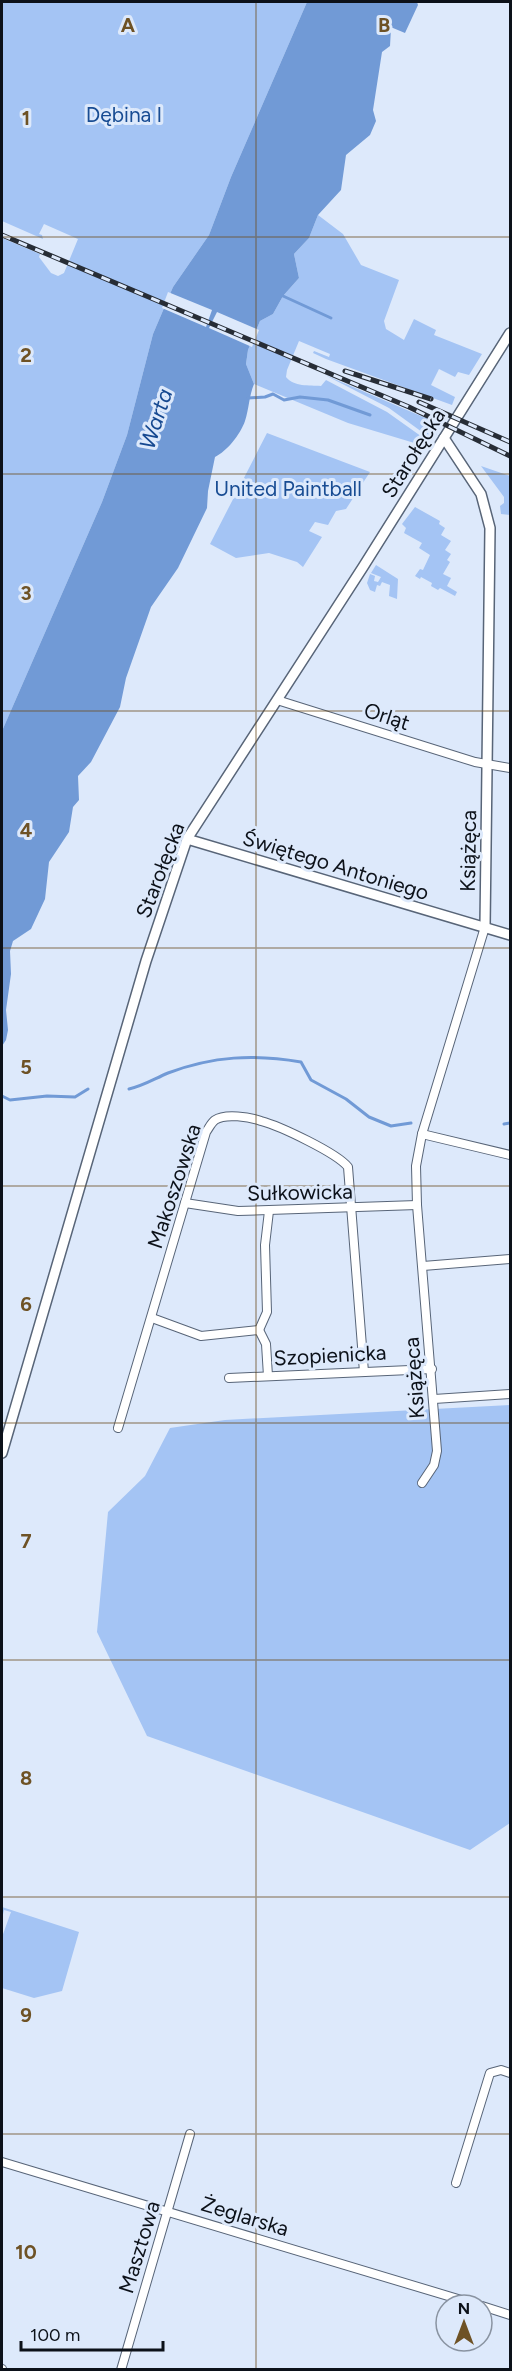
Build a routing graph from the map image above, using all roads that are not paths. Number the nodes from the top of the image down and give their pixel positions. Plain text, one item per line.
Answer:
1 (510, 333) edge
2 (444, 438) junction
3 (277, 700) junction
4 (487, 764) junction
5 (510, 768) edge
6 (187, 839) junction
7 (482, 926) junction
8 (510, 935) edge
9 (422, 1134) junction
10 (510, 1155) edge
11 (185, 1203) junction
12 (417, 1205) junction
13 (351, 1209) junction
14 (269, 1211) junction
15 (510, 1259) edge
16 (423, 1266) junction
17 (152, 1318) junction
18 (259, 1330) junction
19 (432, 1369) junction
20 (364, 1372) junction
21 (268, 1376) junction
22 (229, 1378) dead end
23 (510, 1394) edge
24 (434, 1399) junction
25 (118, 1428) dead end
26 (2, 1453) edge
27 (422, 1484) dead end
28 (510, 2073) edge
29 (190, 2134) dead end
30 (2, 2162) edge
31 (456, 2183) dead end
32 (169, 2211) junction
33 (437, 2293) edge
34 (494, 2310) edge
35 (510, 2315) edge
36 (121, 2370) edge

1 - 2 street, Starołęcka
2 - 3 street, Starołęcka
2 - 4 street, Książęca
3 - 4 street, Orląt
3 - 6 street, Starołęcka
4 - 5 street, Orląt
4 - 7 street, Książęca
6 - 7 street, Świętego Antoniego
6 - 26 street, Starołęcka
7 - 8 street, Świętego Antoniego
7 - 9 street, Książęca
9 - 10 street
9 - 12 street, Książęca
11 - 13 street, Makoszowska
11 - 14 street, Sułkowicka
11 - 17 street, Makoszowska
12 - 13 street, Sułkowicka
12 - 16 street, Książęca
13 - 14 street, Sułkowicka
13 - 20 street, Makoszowska
14 - 18 street
15 - 16 street
16 - 19 street, Książęca
17 - 18 street
17 - 25 street, Makoszowska
18 - 21 street
19 - 20 street, Szopienicka
19 - 24 street, Książęca
20 - 21 street, Szopienicka
21 - 22 street, Szopienicka
23 - 24 street
24 - 27 street, Książęca
28 - 31 street
29 - 32 street, Masztowa
30 - 32 street, Żeglarska
32 - 33 street, Żeglarska
32 - 36 street, Masztowa
34 - 35 street, Żeglarska

